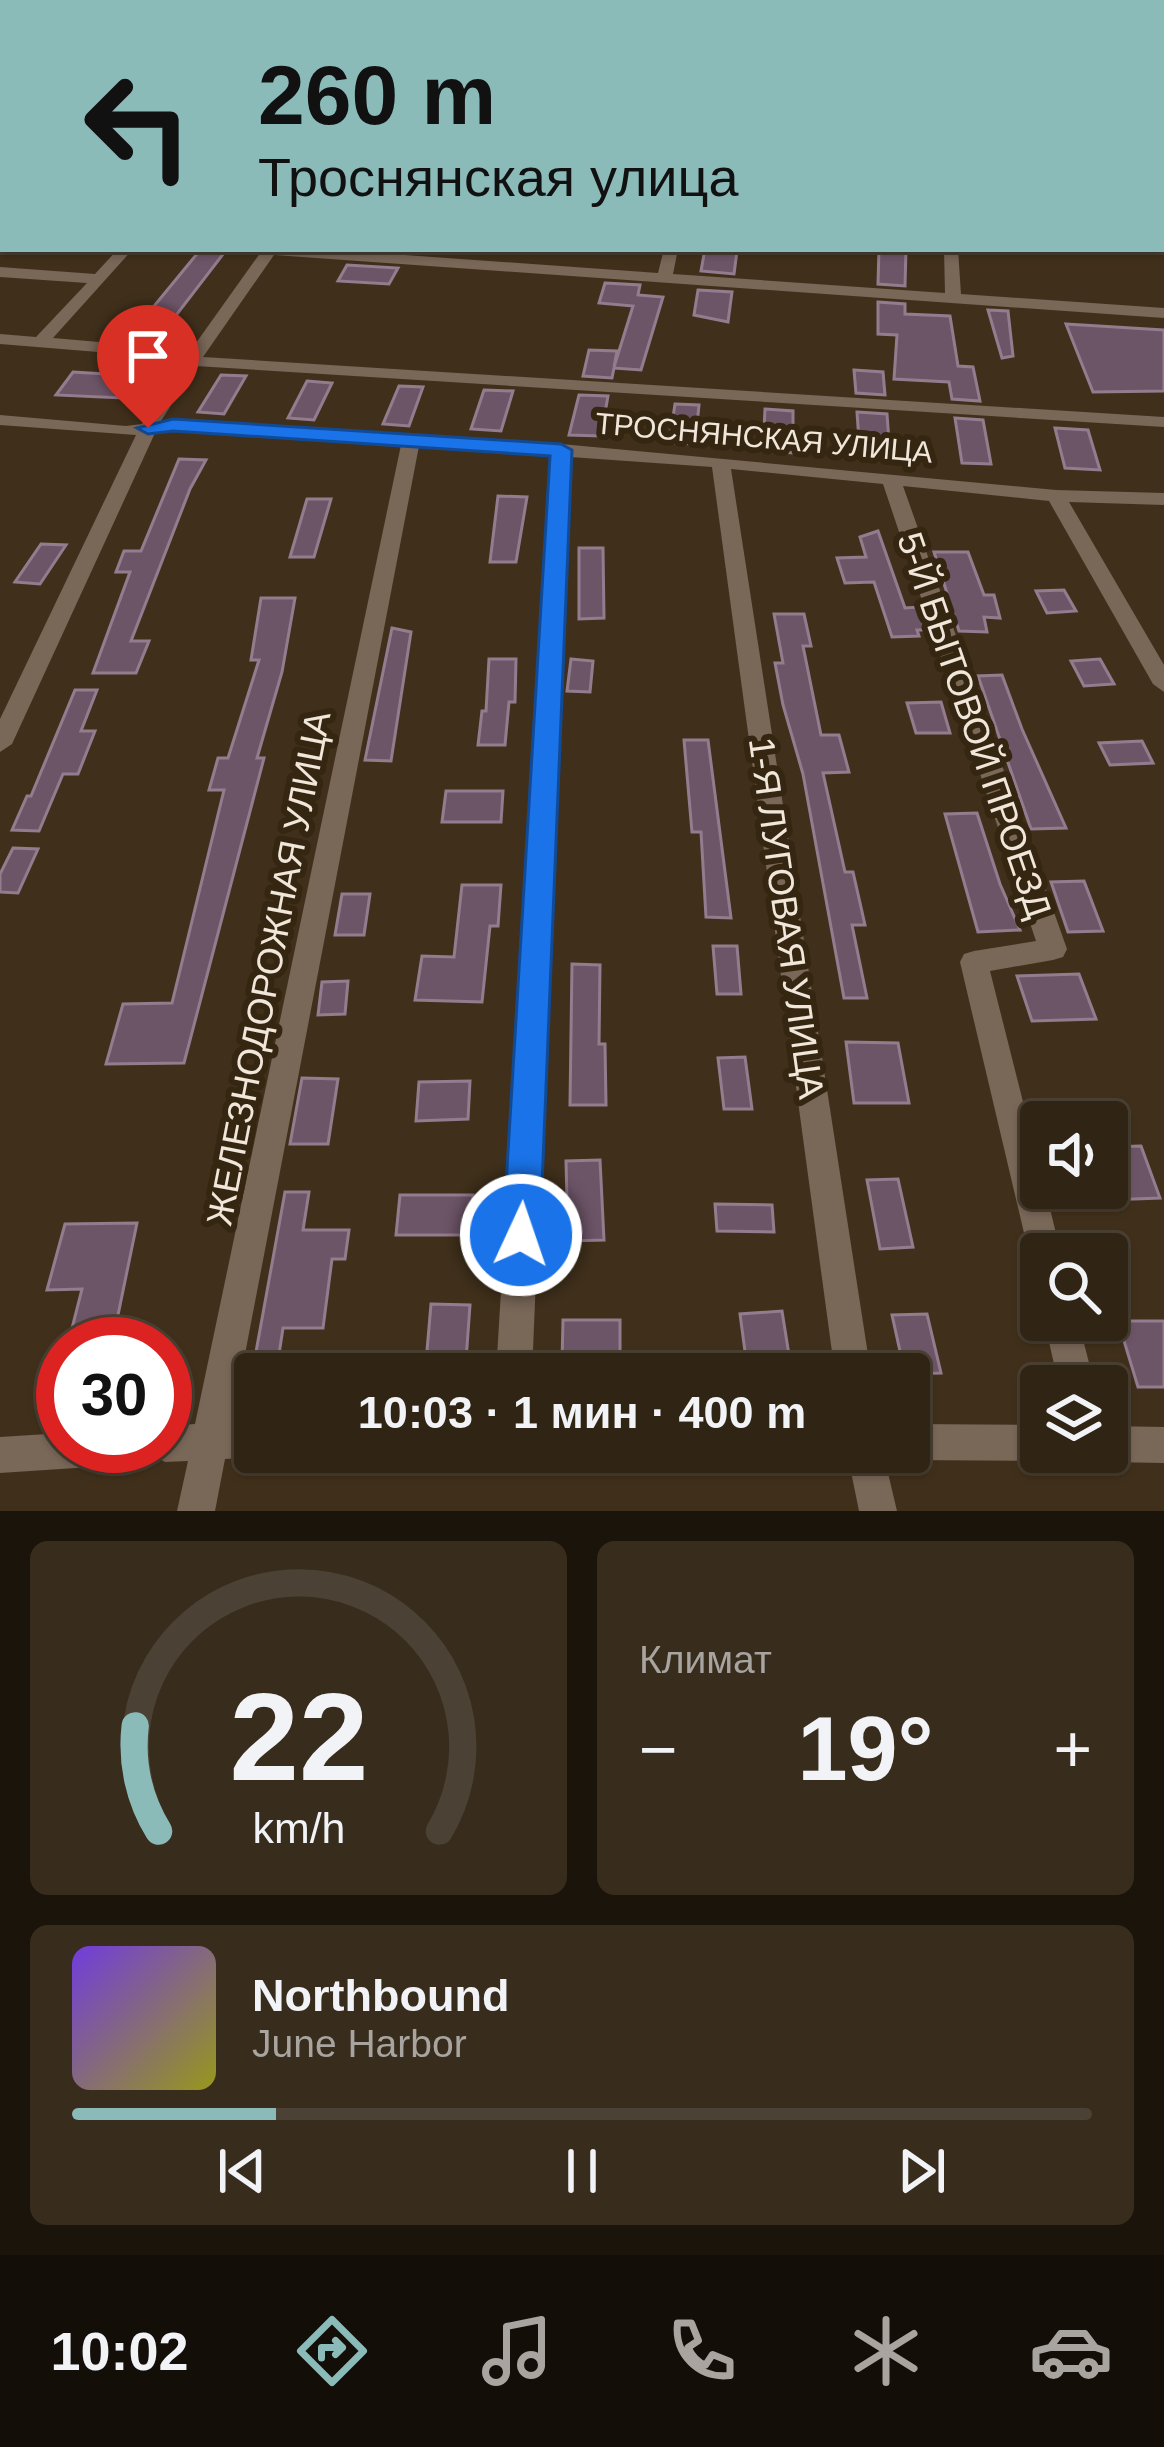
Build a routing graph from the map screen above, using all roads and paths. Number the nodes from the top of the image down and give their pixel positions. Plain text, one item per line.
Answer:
1 (123, 252) edge
2 (269, 252) edge
3 (310, 252) edge
4 (670, 252) edge
5 (951, 252) edge
6 (0, 272) edge
7 (100, 279) junction
8 (664, 279) junction
9 (952, 299) junction
10 (1164, 313) edge
11 (0, 338) edge
12 (41, 342) junction
13 (191, 358) junction
14 (0, 420) edge
15 (1164, 422) edge
16 (148, 428) junction
17 (411, 440) junction
18 (561, 450) junction
19 (721, 462) junction
20 (891, 480) junction
21 (1056, 496) junction
22 (1164, 499) edge
23 (1164, 684) edge
24 (0, 744) edge
25 (1040, 1233) edge
26 (515, 1353) edge
27 (850, 1353) edge
28 (234, 1440) edge
29 (209, 1441) junction
30 (192, 1442) edge
31 (930, 1442) edge
32 (1020, 1443) edge
33 (1128, 1444) edge
34 (1164, 1445) edge
35 (36, 1453) edge
36 (0, 1455) edge
37 (870, 1473) edge
38 (196, 1511) edge
39 (878, 1511) edge

1 - 7 street
2 - 13 street
3 - 8 street
4 - 8 street
5 - 9 street
6 - 7 street
7 - 12 street
8 - 9 street
9 - 10 street
11 - 12 street
12 - 13 street
13 - 15 street
13 - 16 street
14 - 16 street, ТРОСНЯНСКАЯ УЛИЦА
16 - 17 street, ТРОСНЯНСКАЯ УЛИЦА
16 - 24 street
17 - 18 street, ТРОСНЯНСКАЯ УЛИЦА
17 - 29 street, ЖЕЛЕЗНОДОРОЖНАЯ УЛИЦА
18 - 19 street, ТРОСНЯНСКАЯ УЛИЦА
18 - 26 street
19 - 20 street, ТРОСНЯНСКАЯ УЛИЦА
19 - 27 street, 1-Я ЛУГОВАЯ УЛИЦА
20 - 21 street, ТРОСНЯНСКАЯ УЛИЦА
20 - 25 street, 5-Й БЫТОВОЙ ПРОЕЗД
21 - 22 street, ТРОСНЯНСКАЯ УЛИЦА
21 - 23 street
28 - 29 street
29 - 30 street
29 - 38 street, ЖЕЛЕЗНОДОРОЖНАЯ УЛИЦА
31 - 32 street
33 - 34 street
35 - 36 street
37 - 39 street

